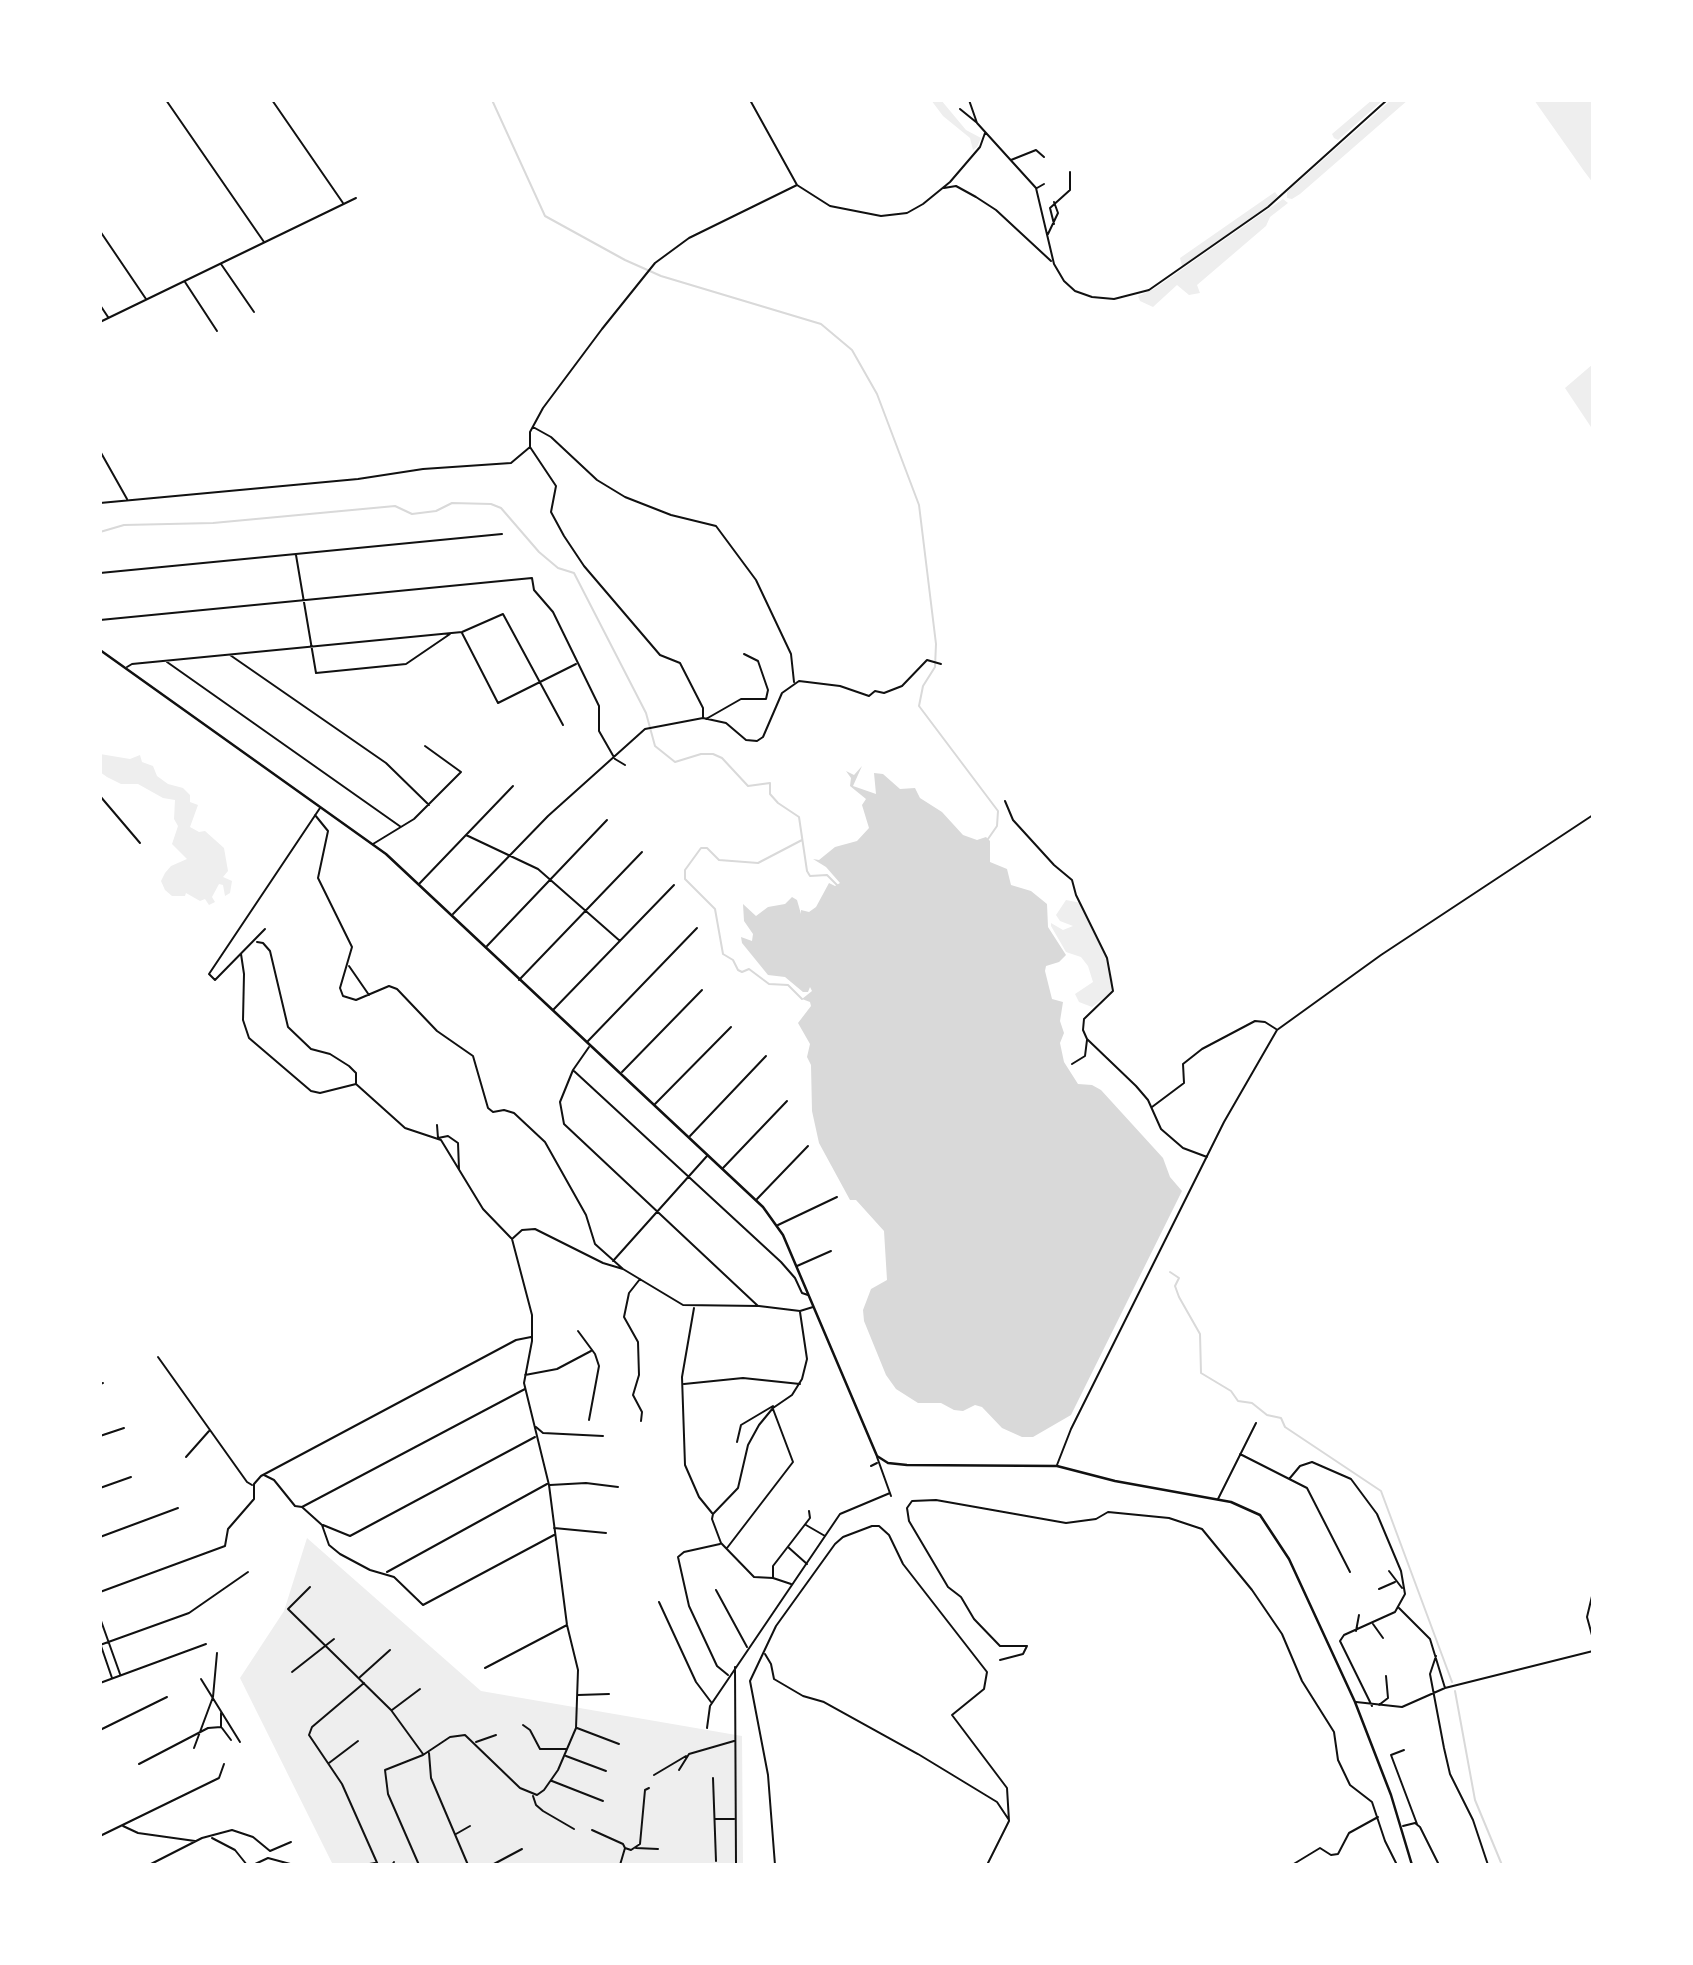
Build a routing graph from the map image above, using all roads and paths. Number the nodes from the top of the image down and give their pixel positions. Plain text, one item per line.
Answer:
1 (166, 100) edge
2 (272, 100) edge
3 (750, 100) edge
4 (969, 100) edge
5 (1387, 100) edge
6 (960, 109) dead end
7 (977, 123) junction
8 (985, 132) junction
9 (1044, 157) dead end
10 (1010, 161) junction
11 (1070, 172) dead end
12 (954, 177) junction
13 (1044, 184) dead end
14 (797, 185) junction
15 (956, 186) junction
16 (943, 188) junction
17 (1036, 188) junction
18 (356, 198) dead end
19 (1054, 202) junction
20 (343, 204) junction
21 (1054, 224) junction
22 (100, 231) edge
23 (1047, 234) junction
24 (265, 243) junction
25 (221, 263) junction
26 (1054, 264) junction
27 (184, 281) junction
28 (146, 299) junction
29 (100, 305) edge
30 (254, 312) dead end
31 (108, 318) junction
32 (100, 321) edge
33 (217, 331) dead end
34 (532, 427) junction
35 (530, 447) junction
36 (100, 451) edge
37 (128, 500) junction
38 (100, 503) edge
39 (502, 534) dead end
40 (296, 554) junction
41 (100, 573) edge
42 (304, 600) junction
43 (100, 620) edge
44 (462, 632) junction
45 (451, 633) junction
46 (312, 647) junction
47 (100, 650) edge
48 (744, 654) dead end
49 (230, 655) junction
50 (165, 661) junction
51 (576, 664) junction
52 (941, 664) dead end
53 (126, 668) junction
54 (540, 682) junction
55 (794, 683) junction
56 (704, 719) junction
57 (563, 725) dead end
58 (425, 746) dead end
59 (613, 757) junction
60 (625, 765) dead end
61 (513, 786) dead end
62 (100, 796) edge
63 (1005, 801) dead end
64 (429, 805) junction
65 (321, 807) junction
66 (315, 815) junction
67 (1593, 815) edge
68 (607, 820) dead end
69 (401, 827) junction
70 (466, 835) junction
71 (140, 843) dead end
72 (373, 844) junction
73 (642, 852) dead end
74 (510, 855) junction
75 (550, 880) junction
76 (418, 885) junction
77 (674, 886) dead end
78 (586, 911) junction
79 (451, 916) junction
80 (697, 928) dead end
81 (265, 929) dead end
82 (620, 941) junction
83 (253, 943) junction
84 (485, 948) junction
85 (241, 954) junction
86 (348, 965) junction
87 (519, 980) junction
88 (702, 990) dead end
89 (369, 995) junction
90 (552, 1011) junction
91 (731, 1027) dead end
92 (1277, 1030) junction
93 (1087, 1039) junction
94 (588, 1044) junction
95 (766, 1055) dead end
96 (1072, 1064) dead end
97 (573, 1070) junction
98 (620, 1074) junction
99 (356, 1084) junction
100 (787, 1101) dead end
101 (654, 1105) junction
102 (1151, 1108) junction
103 (437, 1125) dead end
104 (688, 1137) junction
105 (438, 1138) junction
106 (808, 1146) dead end
107 (708, 1155) junction
108 (1208, 1158) junction
109 (722, 1169) junction
110 (459, 1170) junction
111 (689, 1177) junction
112 (837, 1197) dead end
113 (756, 1200) junction
114 (657, 1210) junction
115 (777, 1225) junction
116 (512, 1239) junction
117 (831, 1251) dead end
118 (613, 1261) junction
119 (796, 1266) junction
120 (623, 1269) junction
121 (641, 1278) junction
122 (809, 1295) junction
123 (759, 1306) junction
124 (694, 1307) junction
125 (814, 1307) junction
126 (800, 1311) junction
127 (579, 1331) dead end
128 (532, 1337) junction
129 (592, 1351) junction
130 (158, 1357) dead end
131 (525, 1376) junction
132 (683, 1384) junction
133 (800, 1384) junction
134 (526, 1389) junction
135 (777, 1405) junction
136 (773, 1408) junction
137 (589, 1420) dead end
138 (641, 1421) dead end
139 (1256, 1423) dead end
140 (535, 1426) junction
141 (124, 1427) dead end
142 (210, 1430) junction
143 (100, 1436) edge
144 (537, 1436) junction
145 (603, 1436) dead end
146 (737, 1442) dead end
147 (1240, 1454) junction
148 (877, 1456) junction
149 (186, 1457) dead end
150 (878, 1462) junction
151 (871, 1466) dead end
152 (1056, 1466) junction
153 (263, 1475) junction
154 (131, 1477) dead end
155 (1290, 1478) junction
156 (548, 1484) junction
157 (254, 1486) junction
158 (618, 1487) dead end
159 (100, 1488) edge
160 (1217, 1499) junction
161 (302, 1507) junction
162 (178, 1508) dead end
163 (809, 1511) dead end
164 (713, 1514) junction
165 (322, 1525) junction
166 (805, 1525) junction
167 (553, 1528) junction
168 (606, 1533) dead end
169 (554, 1535) junction
170 (100, 1537) edge
171 (826, 1537) junction
172 (721, 1544) junction
173 (788, 1546) junction
174 (726, 1549) junction
175 (807, 1564) junction
176 (1389, 1571) dead end
177 (248, 1572) dead end
178 (1350, 1572) dead end
179 (385, 1573) junction
180 (773, 1578) junction
181 (1396, 1581) junction
182 (792, 1584) junction
183 (310, 1587) dead end
184 (1379, 1589) dead end
185 (1403, 1589) junction
186 (716, 1590) dead end
187 (100, 1592) edge
188 (1593, 1592) edge
189 (659, 1602) dead end
190 (1398, 1608) junction
191 (1359, 1615) dead end
192 (100, 1618) edge
193 (1373, 1623) junction
194 (568, 1625) junction
195 (1356, 1631) junction
196 (1383, 1638) dead end
197 (334, 1639) dead end
198 (1593, 1639) edge
199 (108, 1642) junction
200 (100, 1644) edge
201 (206, 1644) dead end
202 (327, 1645) junction
203 (748, 1648) junction
204 (390, 1650) dead end
205 (1593, 1651) edge
206 (763, 1652) junction
207 (217, 1653) dead end
208 (1436, 1656) junction
209 (1000, 1660) dead end
210 (735, 1666) junction
211 (485, 1668) dead end
212 (292, 1672) dead end
213 (120, 1675) junction
214 (729, 1676) junction
215 (1386, 1676) dead end
216 (112, 1678) junction
217 (359, 1678) junction
218 (201, 1679) dead end
219 (100, 1683) edge
220 (364, 1683) junction
221 (1445, 1688) junction
222 (420, 1689) dead end
223 (1433, 1693) junction
224 (609, 1694) dead end
225 (577, 1695) junction
226 (167, 1697) dead end
227 (213, 1697) junction
228 (712, 1702) junction
229 (1355, 1702) junction
230 (1372, 1706) junction
231 (1379, 1706) junction
232 (391, 1710) junction
233 (221, 1713) junction
234 (523, 1725) dead end
235 (221, 1727) junction
236 (576, 1728) junction
237 (707, 1728) dead end
238 (100, 1730) edge
239 (198, 1733) junction
240 (496, 1735) dead end
241 (231, 1740) dead end
242 (358, 1741) dead end
243 (735, 1741) junction
244 (240, 1742) dead end
245 (475, 1742) junction
246 (620, 1744) dead end
247 (194, 1748) dead end
248 (567, 1749) junction
249 (1404, 1750) dead end
250 (429, 1752) junction
251 (423, 1755) junction
252 (687, 1755) junction
253 (565, 1756) junction
254 (139, 1764) dead end
255 (224, 1764) dead end
256 (328, 1764) junction
257 (678, 1770) dead end
258 (606, 1771) dead end
259 (654, 1775) dead end
260 (713, 1778) dead end
261 (551, 1781) junction
262 (649, 1788) dead end
263 (533, 1794) junction
264 (603, 1801) dead end
265 (1378, 1817) junction
266 (736, 1818) junction
267 (714, 1819) junction
268 (1009, 1821) junction
269 (1417, 1824) junction
270 (122, 1825) junction
271 (470, 1826) dead end
272 (1402, 1826) junction
273 (574, 1829) dead end
274 (592, 1830) dead end
275 (455, 1834) junction
276 (100, 1836) edge
277 (211, 1837) junction
278 (195, 1841) junction
279 (291, 1842) dead end
280 (625, 1848) junction
281 (635, 1848) junction
282 (522, 1849) dead end
283 (657, 1849) dead end
284 (716, 1861) dead end
285 (394, 1862) dead end
286 (377, 1864) edge
287 (149, 1865) edge
288 (247, 1865) edge
289 (253, 1865) edge
290 (294, 1865) edge
291 (364, 1865) edge
292 (391, 1865) edge
293 (419, 1865) edge
294 (468, 1865) edge
295 (492, 1865) edge
296 (620, 1865) edge
297 (736, 1865) edge
298 (775, 1865) edge
299 (987, 1865) edge
300 (1292, 1865) edge
301 (1397, 1865) edge
302 (1412, 1865) edge
303 (1439, 1865) edge
304 (1488, 1865) edge

1 - 24 street
2 - 20 street
3 - 14 street
4 - 7 street
5 - 26 street
6 - 7 street
7 - 8 street
8 - 10 street
8 - 12 street
9 - 10 street
10 - 17 street
11 - 19 street
12 - 15 street
12 - 16 street
13 - 17 street
14 - 16 street
14 - 34 street
15 - 16 street
15 - 26 street
17 - 23 street
18 - 20 street
19 - 21 street
19 - 21 street
20 - 24 street
21 - 23 street
22 - 28 street
23 - 26 street
24 - 25 street
25 - 27 street
25 - 30 street
27 - 28 street
27 - 33 street
28 - 31 street
29 - 31 street
31 - 32 street
34 - 35 street
34 - 55 street
35 - 37 street
35 - 56 street
36 - 37 street
37 - 38 street
39 - 40 street
40 - 41 street
40 - 42 street
42 - 43 street
42 - 46 street
42 - 51 street
44 - 45 street
44 - 54 street
44 - 54 street
45 - 46 street
45 - 46 street
46 - 49 street
47 - 53 main road
48 - 56 street
49 - 50 street
49 - 64 street
50 - 53 street
50 - 69 street
51 - 54 street
51 - 59 street
52 - 55 street
53 - 65 main road
54 - 57 street
55 - 56 street
56 - 59 street
58 - 64 street
59 - 60 street
59 - 74 street
61 - 70 street
62 - 71 street
63 - 93 street
64 - 69 street
65 - 66 street
65 - 72 main road
66 - 85 street
66 - 86 street
67 - 92 street
68 - 75 street
69 - 72 street
70 - 74 street
70 - 76 street
72 - 76 main road
73 - 78 street
74 - 75 street
74 - 79 street
75 - 78 street
75 - 84 street
76 - 79 main road
77 - 82 street
78 - 82 street
78 - 87 street
79 - 84 main road
80 - 94 street
81 - 83 street
82 - 90 street
83 - 85 street
83 - 99 street
84 - 87 main road
85 - 99 street
86 - 89 street
86 - 89 street
87 - 90 main road
88 - 98 street
89 - 118 street
90 - 94 main road
91 - 101 street
92 - 102 street
92 - 108 street
93 - 96 street
93 - 102 street
94 - 97 street
94 - 98 main road
95 - 104 street
97 - 111 street
97 - 114 street
98 - 101 main road
99 - 105 street
100 - 109 street
101 - 104 main road
102 - 108 street
103 - 105 street
104 - 107 main road
105 - 110 street
105 - 110 street
106 - 113 street
107 - 109 main road
107 - 111 street
108 - 152 street
109 - 113 main road
110 - 116 street
111 - 114 street
111 - 122 street
112 - 115 street
113 - 115 main road
114 - 118 street
114 - 123 street
115 - 119 main road
116 - 120 street
116 - 128 street
117 - 119 street
118 - 120 street
119 - 122 main road
120 - 121 street
121 - 124 street
121 - 138 street
122 - 125 main road
123 - 124 street
123 - 126 street
124 - 132 street
125 - 126 street
125 - 148 main road
126 - 133 street
127 - 129 street
128 - 131 street
128 - 153 street
129 - 131 street
129 - 137 street
130 - 142 street
131 - 134 street
132 - 133 street
132 - 164 street
133 - 135 street
134 - 140 street
134 - 161 street
135 - 136 street
135 - 146 street
136 - 164 street
136 - 174 street
139 - 147 street
140 - 144 street
140 - 145 street
141 - 143 street
142 - 149 street
142 - 157 street
144 - 156 street
144 - 165 street
147 - 155 street
147 - 160 street
148 - 150 street
148 - 152 main road
150 - 151 street
150 - 171 street
152 - 160 main road
153 - 157 street
153 - 161 street
154 - 159 street
155 - 178 street
155 - 185 street
156 - 158 street
156 - 167 street
156 - 179 street
157 - 187 street
160 - 229 main road
161 - 165 street
162 - 170 street
163 - 166 street
164 - 172 street
165 - 179 street
166 - 171 street
166 - 173 street
167 - 168 street
167 - 169 street
169 - 179 street
169 - 194 street
171 - 175 street
172 - 174 street
172 - 214 street
173 - 175 street
173 - 180 street
174 - 180 street
175 - 182 street
176 - 181 street
177 - 199 street
180 - 182 street
181 - 184 street
181 - 185 street
182 - 203 street
183 - 202 street
185 - 190 street
186 - 203 street
188 - 198 street
189 - 228 street
190 - 193 street
190 - 208 street
191 - 195 street
192 - 199 street
193 - 195 street
193 - 196 street
194 - 211 street
194 - 225 street
195 - 230 street
197 - 202 street
199 - 200 street
199 - 213 street
200 - 216 street
201 - 213 street
202 - 212 street
202 - 217 street
203 - 210 street
204 - 217 street
205 - 221 street
206 - 268 street
206 - 268 street
206 - 298 street
207 - 227 street
208 - 221 street
208 - 223 street
209 - 265 street
210 - 214 street
210 - 243 street
213 - 216 street
214 - 228 street
215 - 231 street
216 - 219 street
217 - 220 street
218 - 227 street
220 - 232 street
220 - 256 street
221 - 223 street
222 - 232 street
223 - 231 street
223 - 304 street
224 - 225 street
225 - 236 street
226 - 238 street
227 - 233 street
227 - 239 street
228 - 237 street
229 - 230 street
229 - 272 main road
230 - 231 street
232 - 251 street
233 - 235 street
233 - 244 street
234 - 248 street
235 - 239 street
235 - 241 street
236 - 246 street
236 - 248 street
239 - 247 street
239 - 254 street
240 - 245 street
242 - 256 street
243 - 252 street
243 - 266 street
245 - 250 street
245 - 263 street
248 - 253 street
249 - 269 street
250 - 251 street
250 - 275 street
251 - 293 street
252 - 257 street
252 - 259 street
253 - 258 street
253 - 261 street
255 - 270 street
256 - 286 street
260 - 267 street
261 - 263 street
261 - 264 street
262 - 281 street
263 - 273 street
265 - 300 street
265 - 301 street
266 - 267 street
266 - 297 street
267 - 284 street
268 - 299 street
269 - 272 street
269 - 303 street
270 - 276 street
270 - 278 street
271 - 275 street
272 - 302 main road
274 - 280 street
275 - 294 street
277 - 278 street
277 - 279 street
277 - 288 street
278 - 287 street
280 - 281 street
280 - 296 street
281 - 283 street
282 - 295 street
285 - 292 street
286 - 291 street
289 - 290 street

